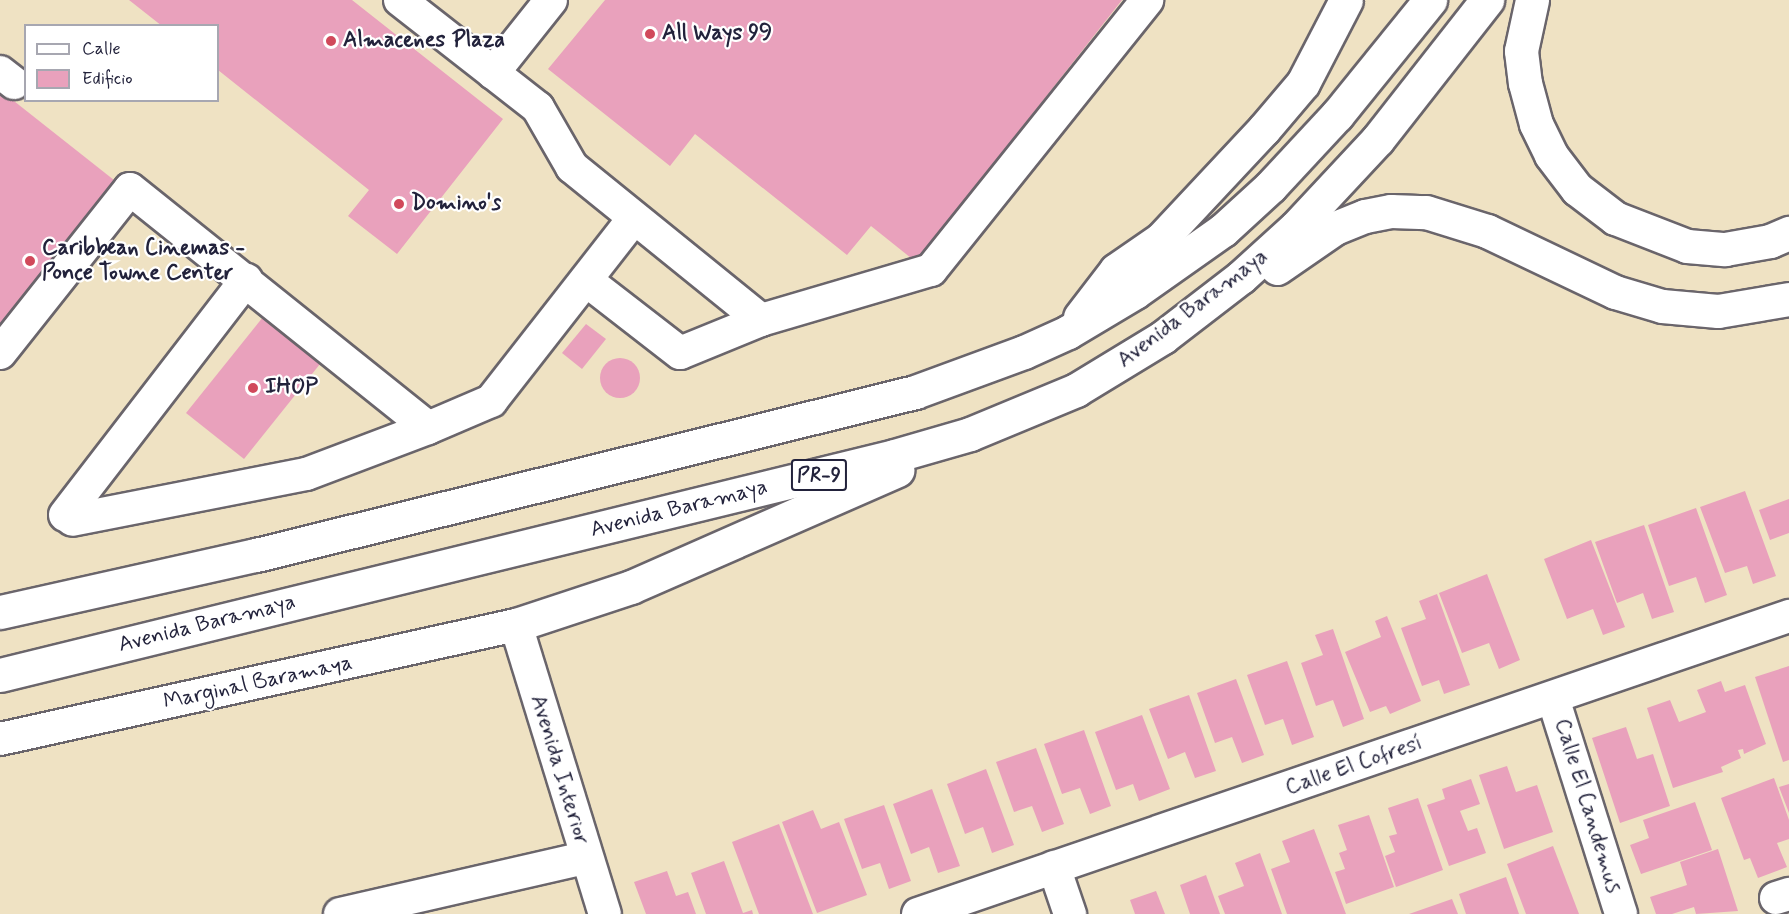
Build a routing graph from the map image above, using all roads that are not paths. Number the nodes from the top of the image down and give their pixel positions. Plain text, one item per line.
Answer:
1 (400, 0) edge
2 (551, 0) edge
3 (1147, 0) edge
4 (1346, 0) edge
5 (1430, 0) edge
6 (1487, 0) edge
7 (1532, 0) edge
8 (493, 73) junction
9 (633, 219) junction
10 (1789, 233) edge
11 (246, 280) junction
12 (586, 280) junction
13 (1789, 299) edge
14 (761, 320) junction
15 (1068, 332) junction
16 (1163, 337) junction
17 (0, 353) edge
18 (428, 428) junction
19 (970, 434) junction
20 (0, 612) edge
21 (1789, 616) edge
22 (516, 625) junction
23 (0, 675) edge
24 (1553, 698) junction
25 (0, 739) edge
26 (585, 858) junction
27 (1054, 867) junction
28 (340, 914) edge
29 (605, 914) edge
30 (918, 914) edge
31 (1070, 914) edge
32 (1621, 914) edge

1 - 8 street
2 - 8 street
3 - 14 street
4 - 15 highway
5 - 15 highway, Avenida Baramaya / PR-9
6 - 16 highway, Avenida Baramaya / PR-9
7 - 10 highway
8 - 9 street
9 - 12 street
9 - 14 street
11 - 17 street
11 - 18 street
11 - 18 street
12 - 14 street
12 - 18 street
13 - 16 highway
15 - 20 highway, Avenida Baramaya / PR-9
16 - 19 highway, Avenida Baramaya / PR-9
19 - 22 highway
19 - 23 highway, Avenida Baramaya / PR-9
21 - 24 street, Calle El Cofresí
22 - 25 street, Marginal Baramaya
22 - 26 street, Avenida Interior
24 - 27 street, Calle El Cofresí
24 - 32 street, Calle El Candemus
26 - 28 street
26 - 29 street, Avenida Interior
27 - 30 street, Calle El Cofresí
27 - 31 street

